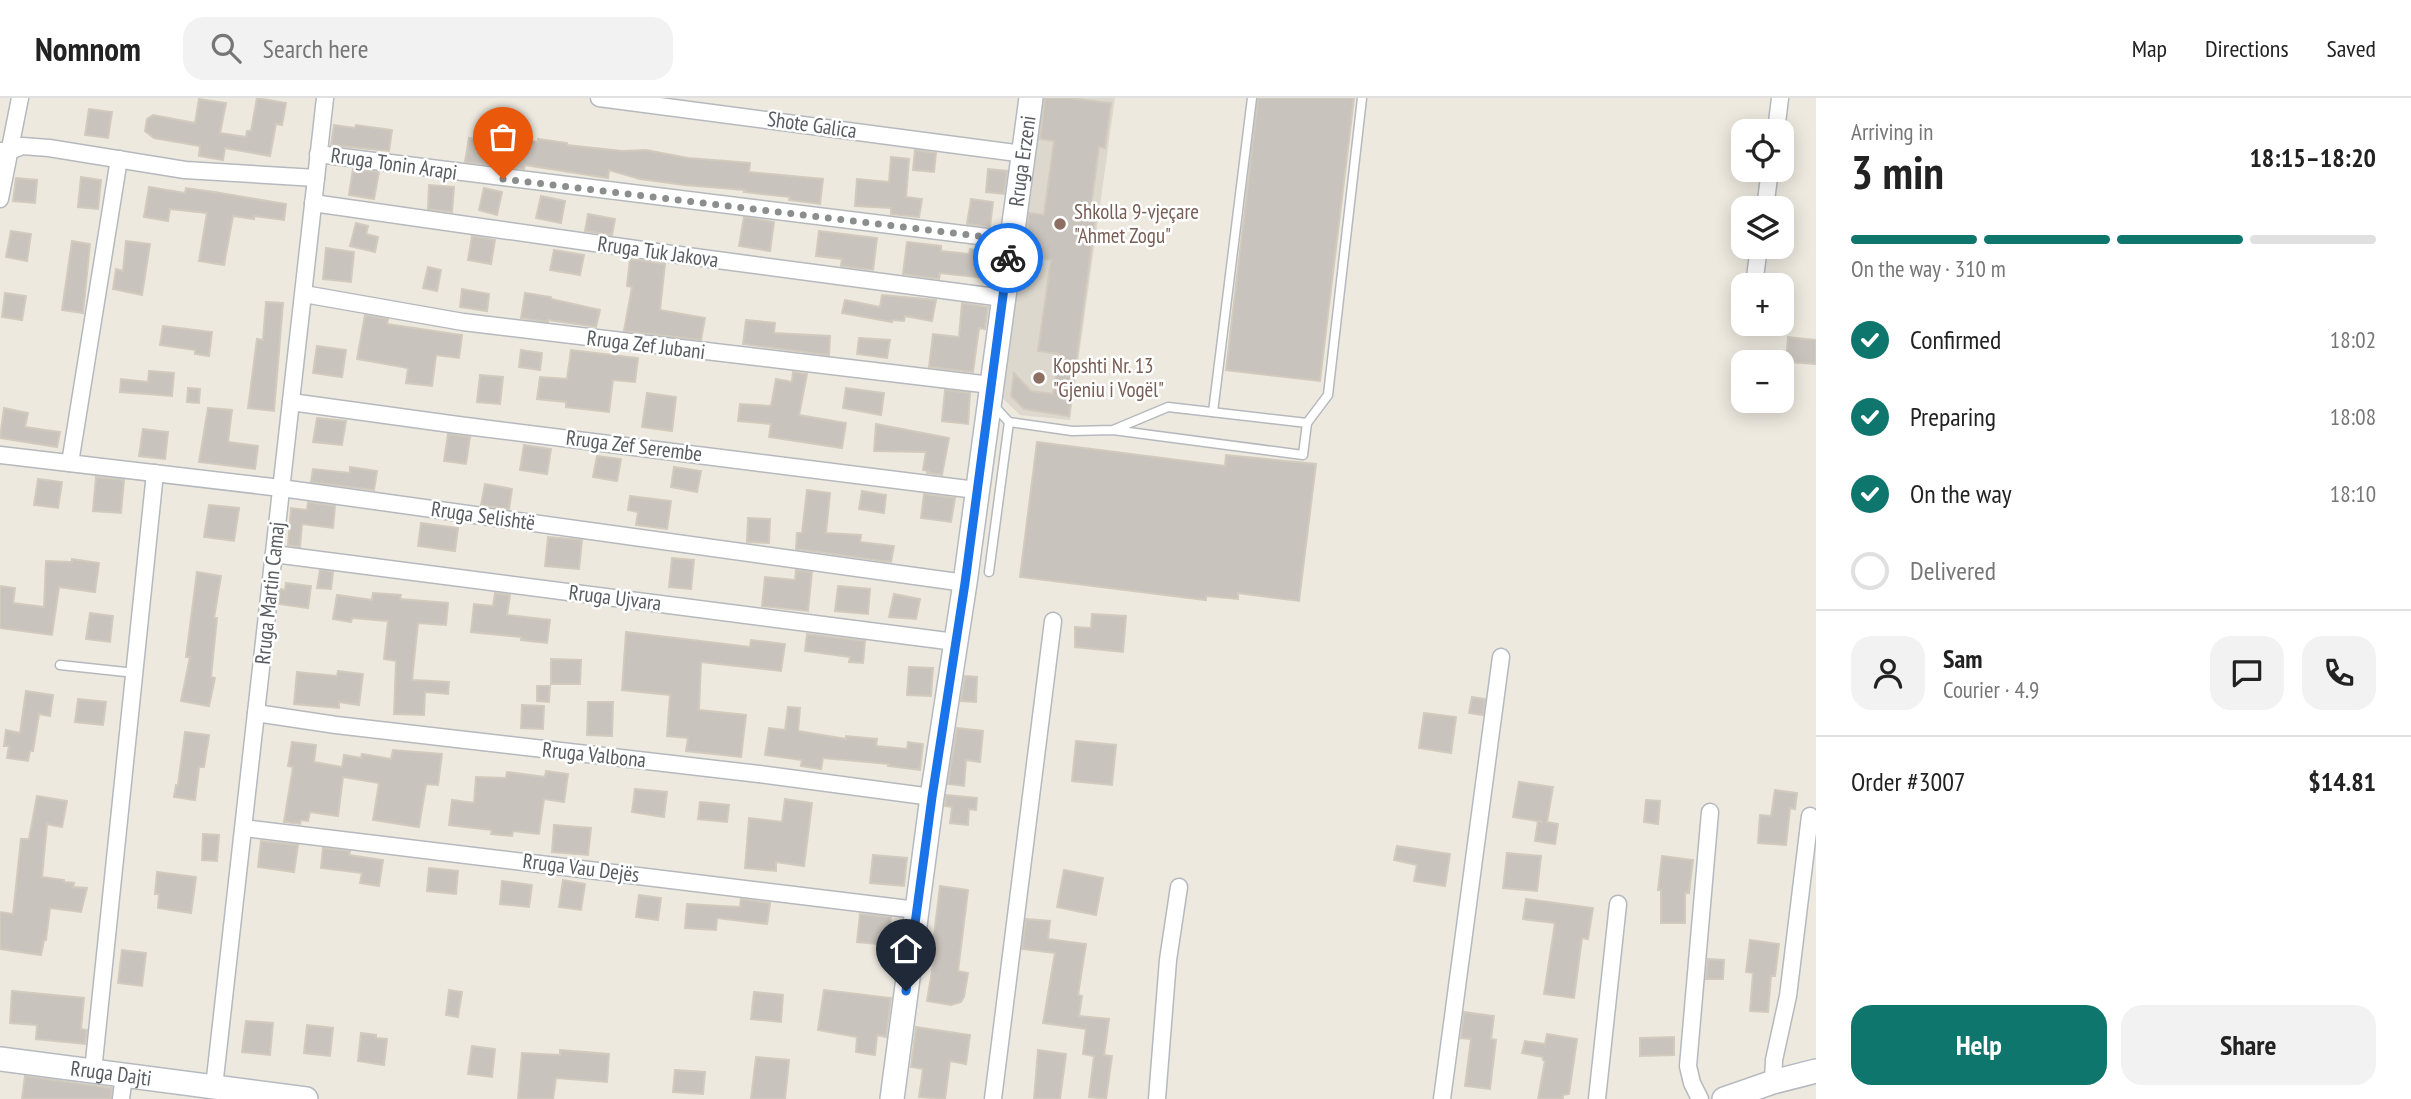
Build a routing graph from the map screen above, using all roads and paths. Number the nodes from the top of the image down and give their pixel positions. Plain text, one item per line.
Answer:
1 (20, 98) edge
2 (325, 98) edge
3 (599, 98) edge
4 (1031, 98) edge
5 (1252, 98) edge
6 (1362, 98) edge
7 (1780, 98) edge
8 (1777, 119) edge
9 (5, 151) edge
10 (318, 154) junction
11 (1024, 154) junction
12 (119, 159) junction
13 (316, 178) junction
14 (0, 199) edge
15 (313, 204) junction
16 (1011, 240) junction
17 (304, 294) junction
18 (1003, 298) junction
19 (989, 393) junction
20 (291, 402) junction
21 (1213, 412) junction
22 (1009, 422) junction
23 (1307, 423) junction
24 (1113, 430) junction
25 (0, 455) edge
26 (70, 463) junction
27 (155, 473) junction
28 (281, 488) junction
29 (976, 490) junction
30 (274, 554) junction
31 (989, 572) dead end
32 (965, 583) junction
33 (1053, 621) dead end
34 (956, 642) junction
35 (1501, 657) dead end
36 (60, 665) dead end
37 (135, 673) junction
38 (256, 713) junction
39 (932, 797) junction
40 (1710, 812) dead end
41 (1810, 816) dead end
42 (244, 828) junction
43 (1179, 887) dead end
44 (1618, 904) dead end
45 (917, 910) junction
46 (0, 1059) edge
47 (93, 1071) junction
48 (1816, 1071) edge
49 (124, 1075) junction
50 (1773, 1082) junction
51 (214, 1087) junction
52 (121, 1099) edge
53 (306, 1099) edge
54 (891, 1099) edge
55 (993, 1099) edge
56 (1157, 1099) edge
57 (1442, 1099) edge
58 (1597, 1099) edge
59 (1700, 1099) edge
60 (1724, 1099) edge

1 - 9 street
2 - 10 street, Rruga Martin Camaj
3 - 11 street, Shote Galica
4 - 11 street, Rruga Erzeni
5 - 21 lane
6 - 23 lane
7 - 8 street
9 - 12 street
9 - 14 street
10 - 13 street, Rruga Martin Camaj
10 - 16 street, Rruga Tonin Arapi
11 - 16 street, Rruga Erzeni
12 - 13 street
12 - 26 street
13 - 15 street, Rruga Martin Camaj
15 - 17 street, Rruga Martin Camaj
15 - 18 street, Rruga Tuk Jakova
16 - 18 street, Rruga Erzeni
17 - 19 street, Rruga Zef Jubani
17 - 20 street, Rruga Martin Camaj
18 - 19 street, Rruga Erzeni
19 - 22 lane
19 - 29 street, Rruga Erzeni
20 - 28 street, Rruga Martin Camaj
20 - 29 street, Rruga Zef Serembe
21 - 23 lane
21 - 24 lane
22 - 24 lane
22 - 31 lane
23 - 24 lane
25 - 26 street, Rruga Selishtë
26 - 27 street, Rruga Selishtë
27 - 28 street, Rruga Selishtë
27 - 37 street
28 - 30 street, Rruga Martin Camaj
28 - 32 street, Rruga Selishtë
29 - 32 street, Rruga Erzeni
30 - 34 street, Rruga Ujvara
30 - 38 street, Rruga Martin Camaj
32 - 34 street, Rruga Erzeni
33 - 55 street
34 - 39 street, Rruga Erzeni
35 - 57 street
36 - 37 lane
37 - 47 street
38 - 39 street, Rruga Valbona
38 - 42 street, Rruga Martin Camaj
39 - 45 street, Rruga Erzeni
40 - 59 street
41 - 50 street
42 - 45 street, Rruga Vau Dejës
42 - 51 street, Rruga Martin Camaj
43 - 56 street
44 - 58 street
45 - 54 street, Rruga Erzeni
46 - 47 street, Rruga Dajti
47 - 49 street, Rruga Dajti
48 - 50 street
49 - 51 street, Rruga Dajti
49 - 52 street
50 - 60 street
51 - 53 street, Rruga Dajti

